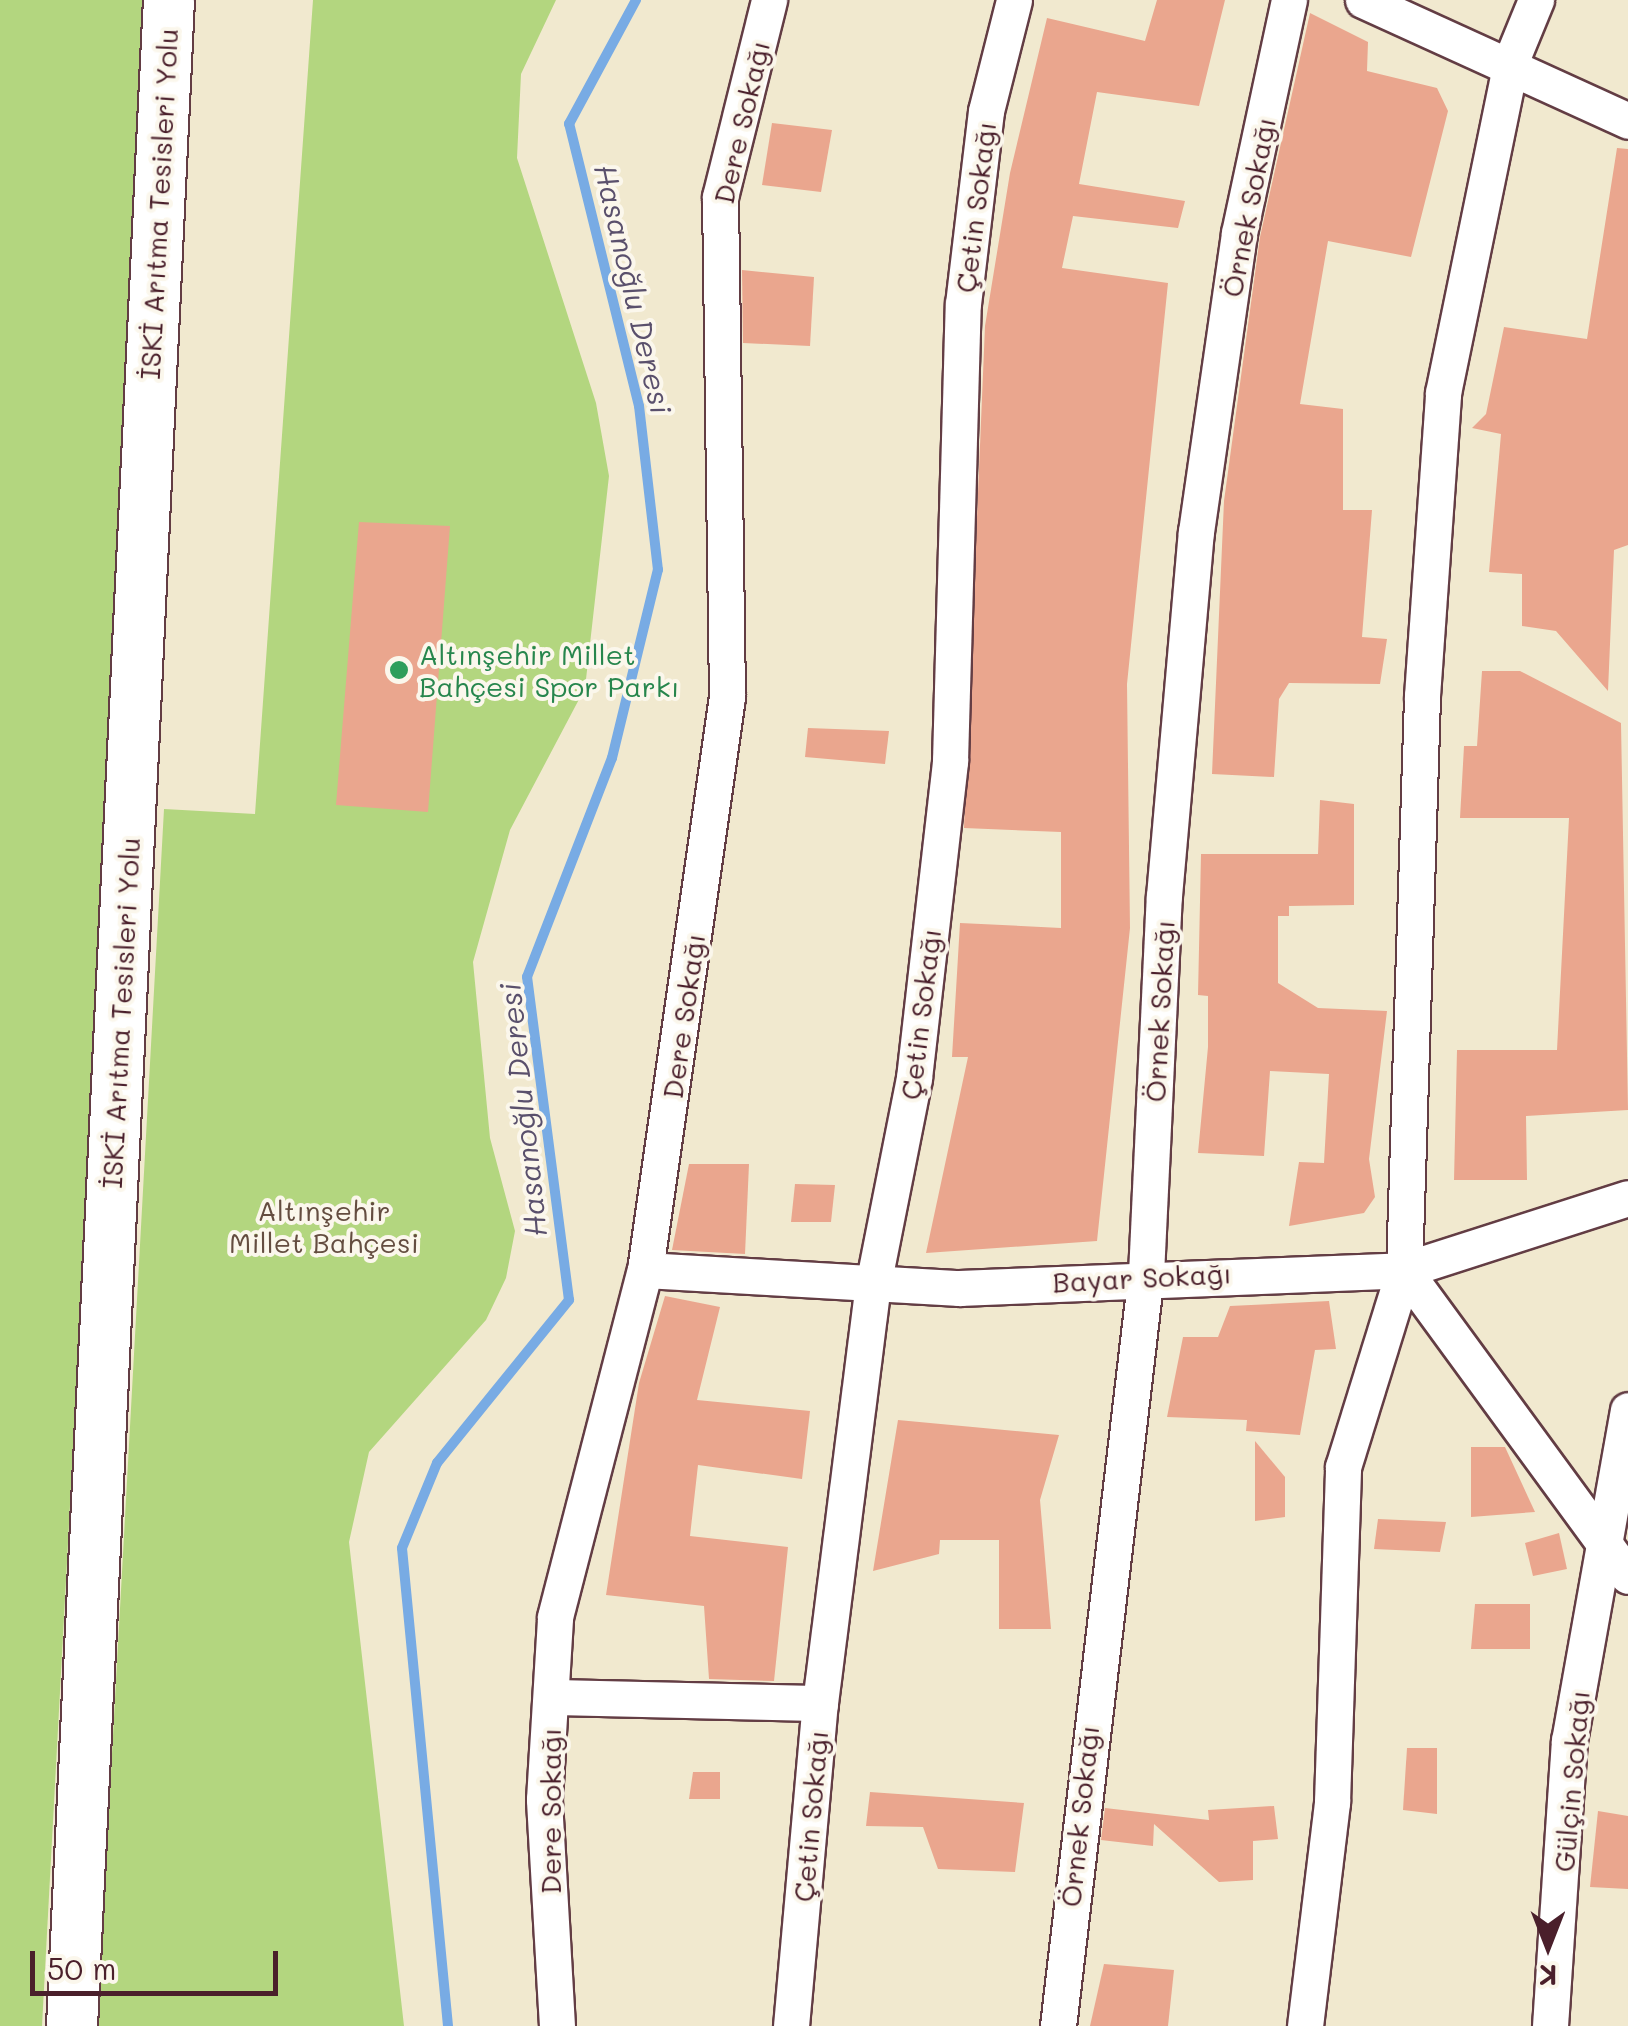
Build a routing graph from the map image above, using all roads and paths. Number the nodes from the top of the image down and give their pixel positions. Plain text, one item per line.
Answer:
1 (169, 0) edge
2 (769, 0) edge
3 (1014, 0) edge
4 (1289, 0) edge
5 (1363, 0) edge
6 (1536, 0) edge
7 (1511, 61) junction
8 (1628, 121) edge
9 (1628, 1198) edge
10 (645, 1270) junction
11 (1404, 1270) junction
12 (1146, 1274) junction
13 (874, 1285) junction
14 (1628, 1410) edge
15 (1604, 1538) junction
16 (1628, 1576) edge
17 (550, 1696) junction
18 (820, 1702) junction
19 (72, 2026) edge
20 (558, 2026) edge
21 (791, 2026) edge
22 (1058, 2026) edge
23 (1305, 2026) edge
24 (1550, 2026) edge

1 - 19 main road, İSKİ Arıtma Tesisleri Yolu
2 - 10 street, Dere Sokağı
3 - 13 street, Çetin Sokağı
4 - 12 street, Örnek Sokağı
5 - 7 street
6 - 7 street
7 - 8 street
7 - 11 street
9 - 11 street, Bayar Sokağı
10 - 13 street, Bayar Sokağı
10 - 17 street, Dere Sokağı
11 - 12 street, Bayar Sokağı
11 - 15 street
11 - 23 street
12 - 13 street, Bayar Sokağı
12 - 22 street, Örnek Sokağı
13 - 18 street, Çetin Sokağı
14 - 15 street, Gülçin Sokağı
15 - 16 street
15 - 24 street, Gülçin Sokağı
17 - 18 street
17 - 20 street, Dere Sokağı
18 - 21 street, Çetin Sokağı

